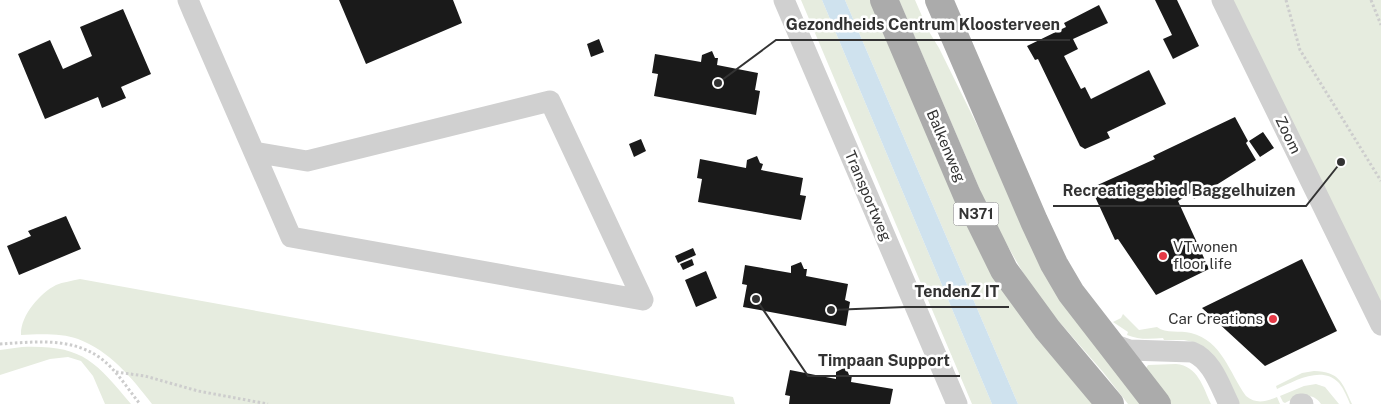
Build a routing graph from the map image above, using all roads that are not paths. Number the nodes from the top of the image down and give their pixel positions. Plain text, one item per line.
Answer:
1 (188, 0) edge
2 (784, 0) edge
3 (884, 0) edge
4 (939, 0) edge
5 (1222, 0) edge
6 (254, 152) junction
7 (1381, 324) edge
8 (1112, 344) junction
9 (952, 400) edge
10 (1110, 404) edge
11 (1157, 404) edge
12 (1228, 404) edge

1 - 6 street
2 - 9 street, Transportweg
3 - 10 main road, Balkenweg / N371
4 - 8 main road
5 - 7 street, Zoom
6 - 6 street
8 - 11 main road
8 - 12 street

